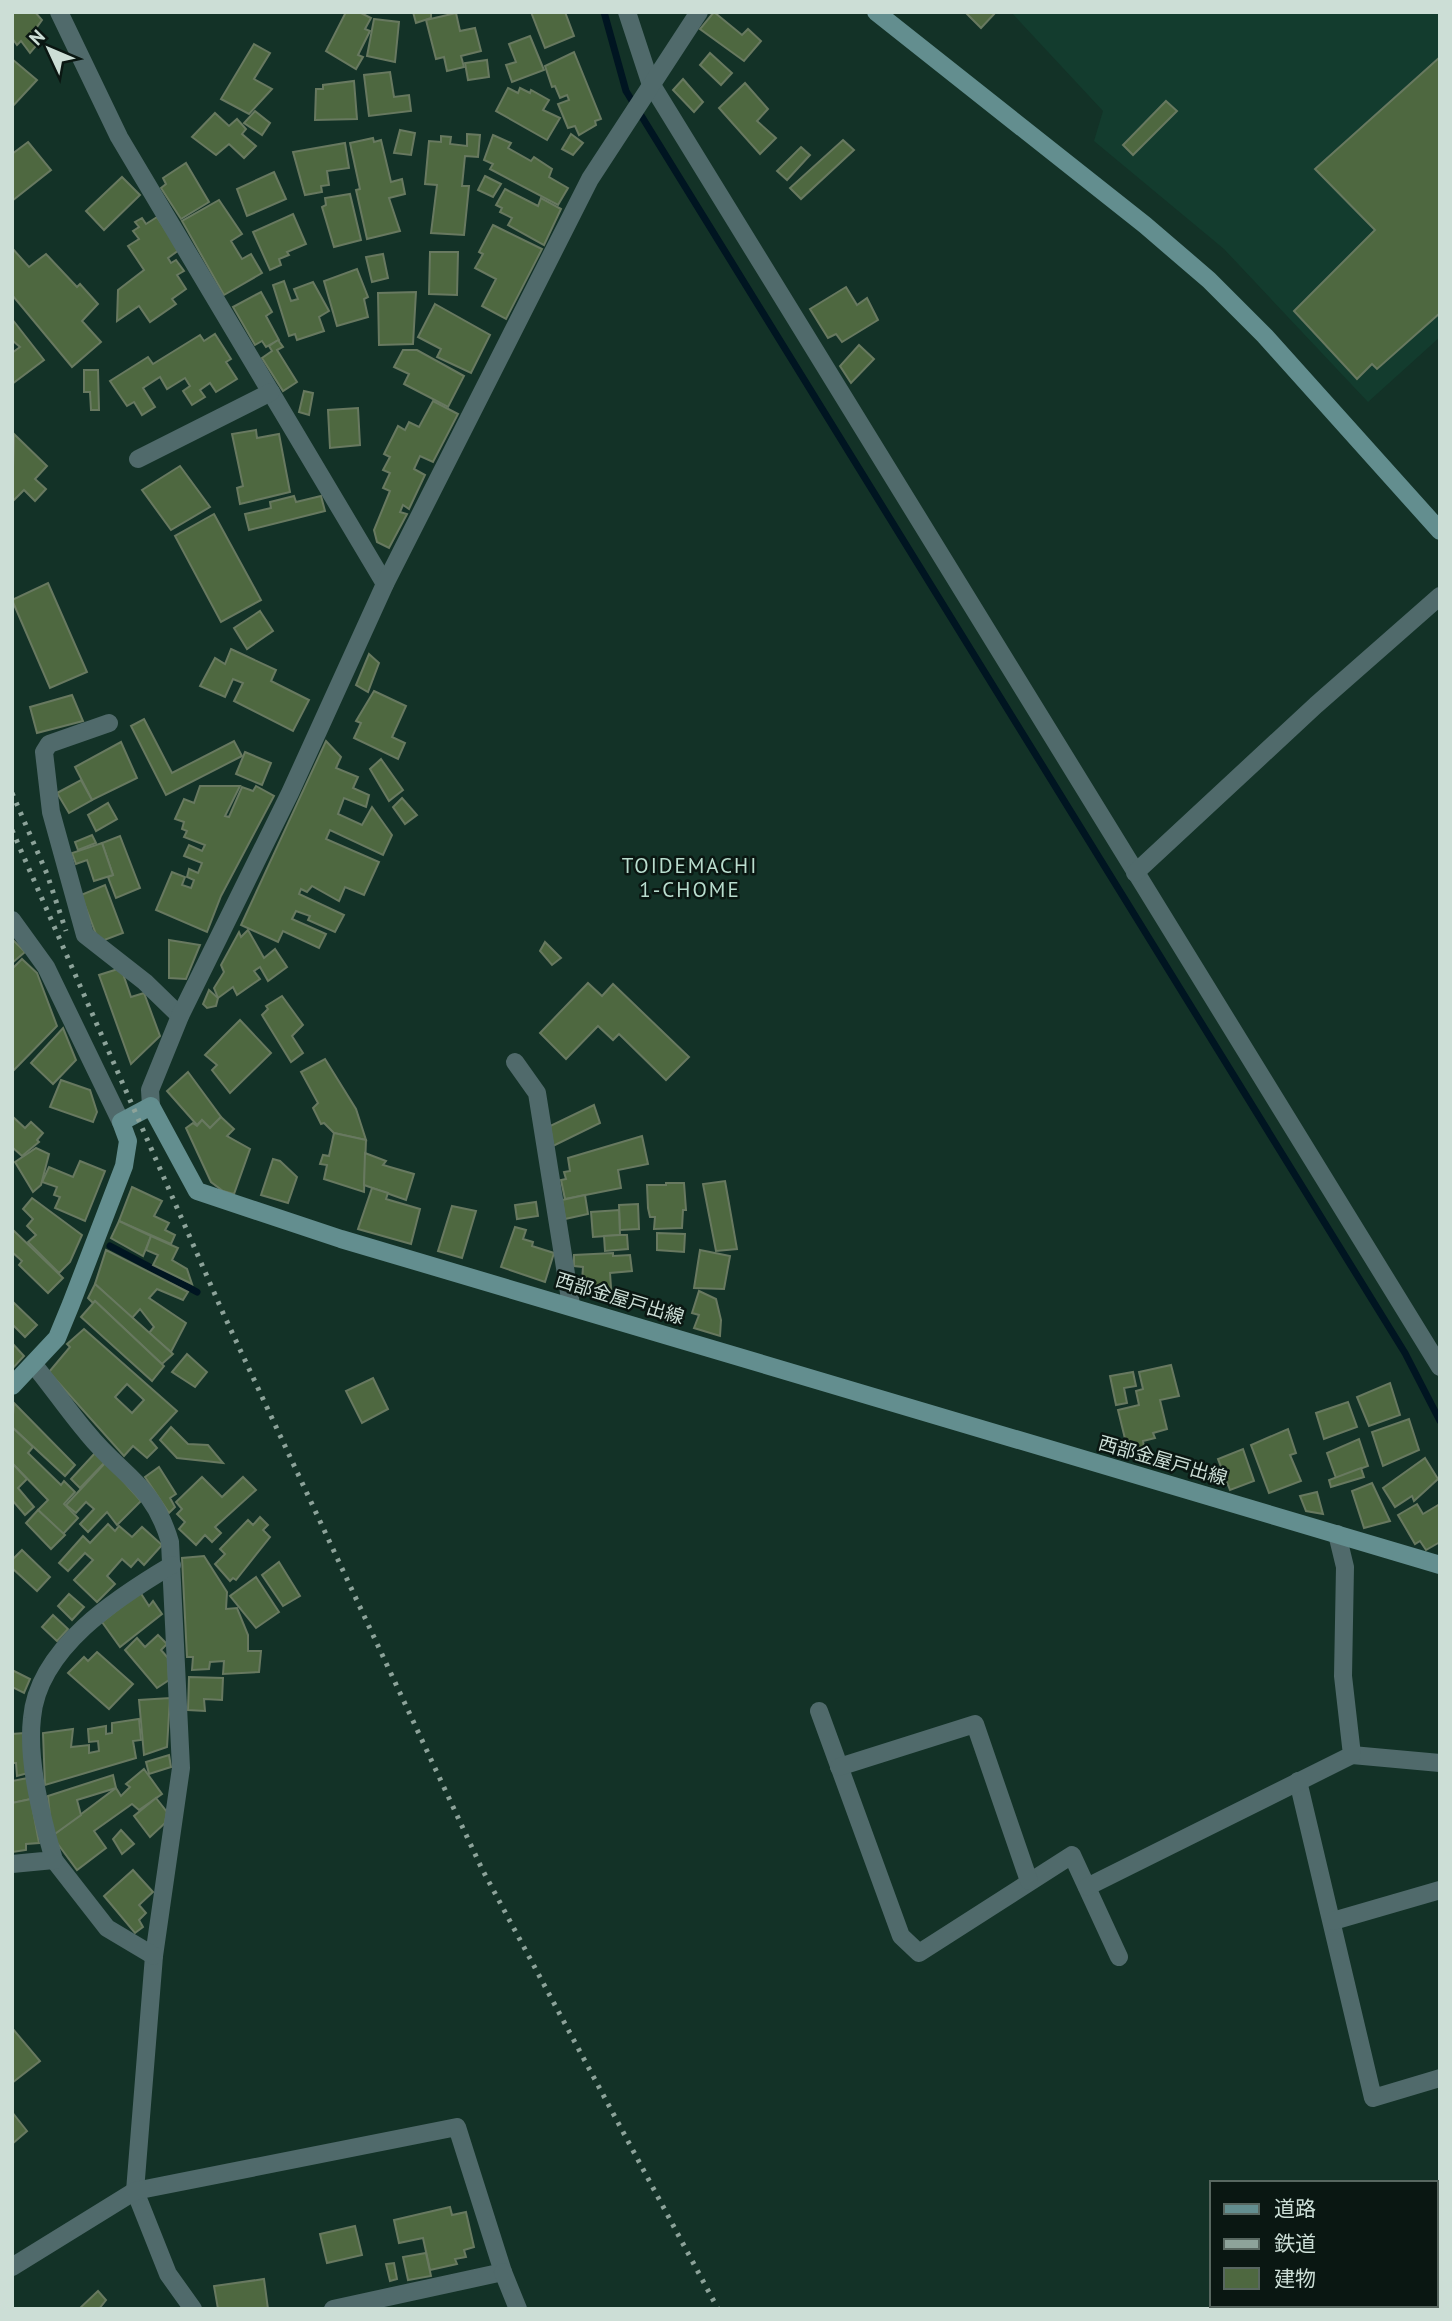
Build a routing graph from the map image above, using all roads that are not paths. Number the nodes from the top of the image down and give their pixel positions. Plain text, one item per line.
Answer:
1 (59, 12) edge
2 (626, 12) edge
3 (699, 12) edge
4 (876, 12) edge
5 (646, 90) junction
6 (271, 392) junction
7 (138, 459) dead end
8 (1440, 531) edge
9 (384, 584) junction
10 (1440, 596) edge
11 (109, 723) dead end
12 (1135, 873) junction
13 (12, 920) edge
14 (180, 1016) junction
15 (515, 1062) dead end
16 (151, 1106) junction
17 (121, 1122) junction
18 (571, 1305) junction
19 (34, 1365) junction
20 (1440, 1367) edge
21 (12, 1386) edge
22 (1337, 1534) junction
23 (1440, 1565) edge
24 (172, 1566) junction
25 (819, 1711) dead end
26 (1352, 1755) junction
27 (1440, 1763) edge
28 (839, 1767) junction
29 (1298, 1781) junction
30 (54, 1860) junction
31 (12, 1864) edge
32 (1029, 1881) junction
33 (1087, 1887) junction
34 (1440, 1890) edge
35 (1332, 1921) junction
36 (154, 1956) junction
37 (1119, 1957) dead end
38 (1440, 2078) edge
39 (135, 2191) junction
40 (12, 2267) edge
41 (503, 2272) junction
42 (193, 2309) edge
43 (333, 2309) edge
44 (518, 2309) edge

1 - 6 street
2 - 5 street
3 - 5 street
4 - 8 main road
5 - 9 street
5 - 12 street
6 - 7 street
6 - 9 street
9 - 14 street
10 - 12 street
11 - 14 street
12 - 20 street
13 - 17 street
14 - 16 street
15 - 18 street
16 - 17 main road
16 - 18 main road, 西部金屋戸出線
17 - 19 main road
18 - 22 main road, 西部金屋戸出線
19 - 21 main road
19 - 24 street
22 - 23 main road, 西部金屋戸出線
22 - 26 street
24 - 30 street
24 - 36 street
25 - 28 street
26 - 27 street
26 - 29 street
28 - 32 street
28 - 32 street
29 - 33 street
29 - 35 street
30 - 31 street
30 - 36 street
32 - 33 street
33 - 37 street
34 - 35 street
35 - 38 street
36 - 39 street
39 - 40 street
39 - 41 street
39 - 42 street
41 - 43 street
41 - 44 street

